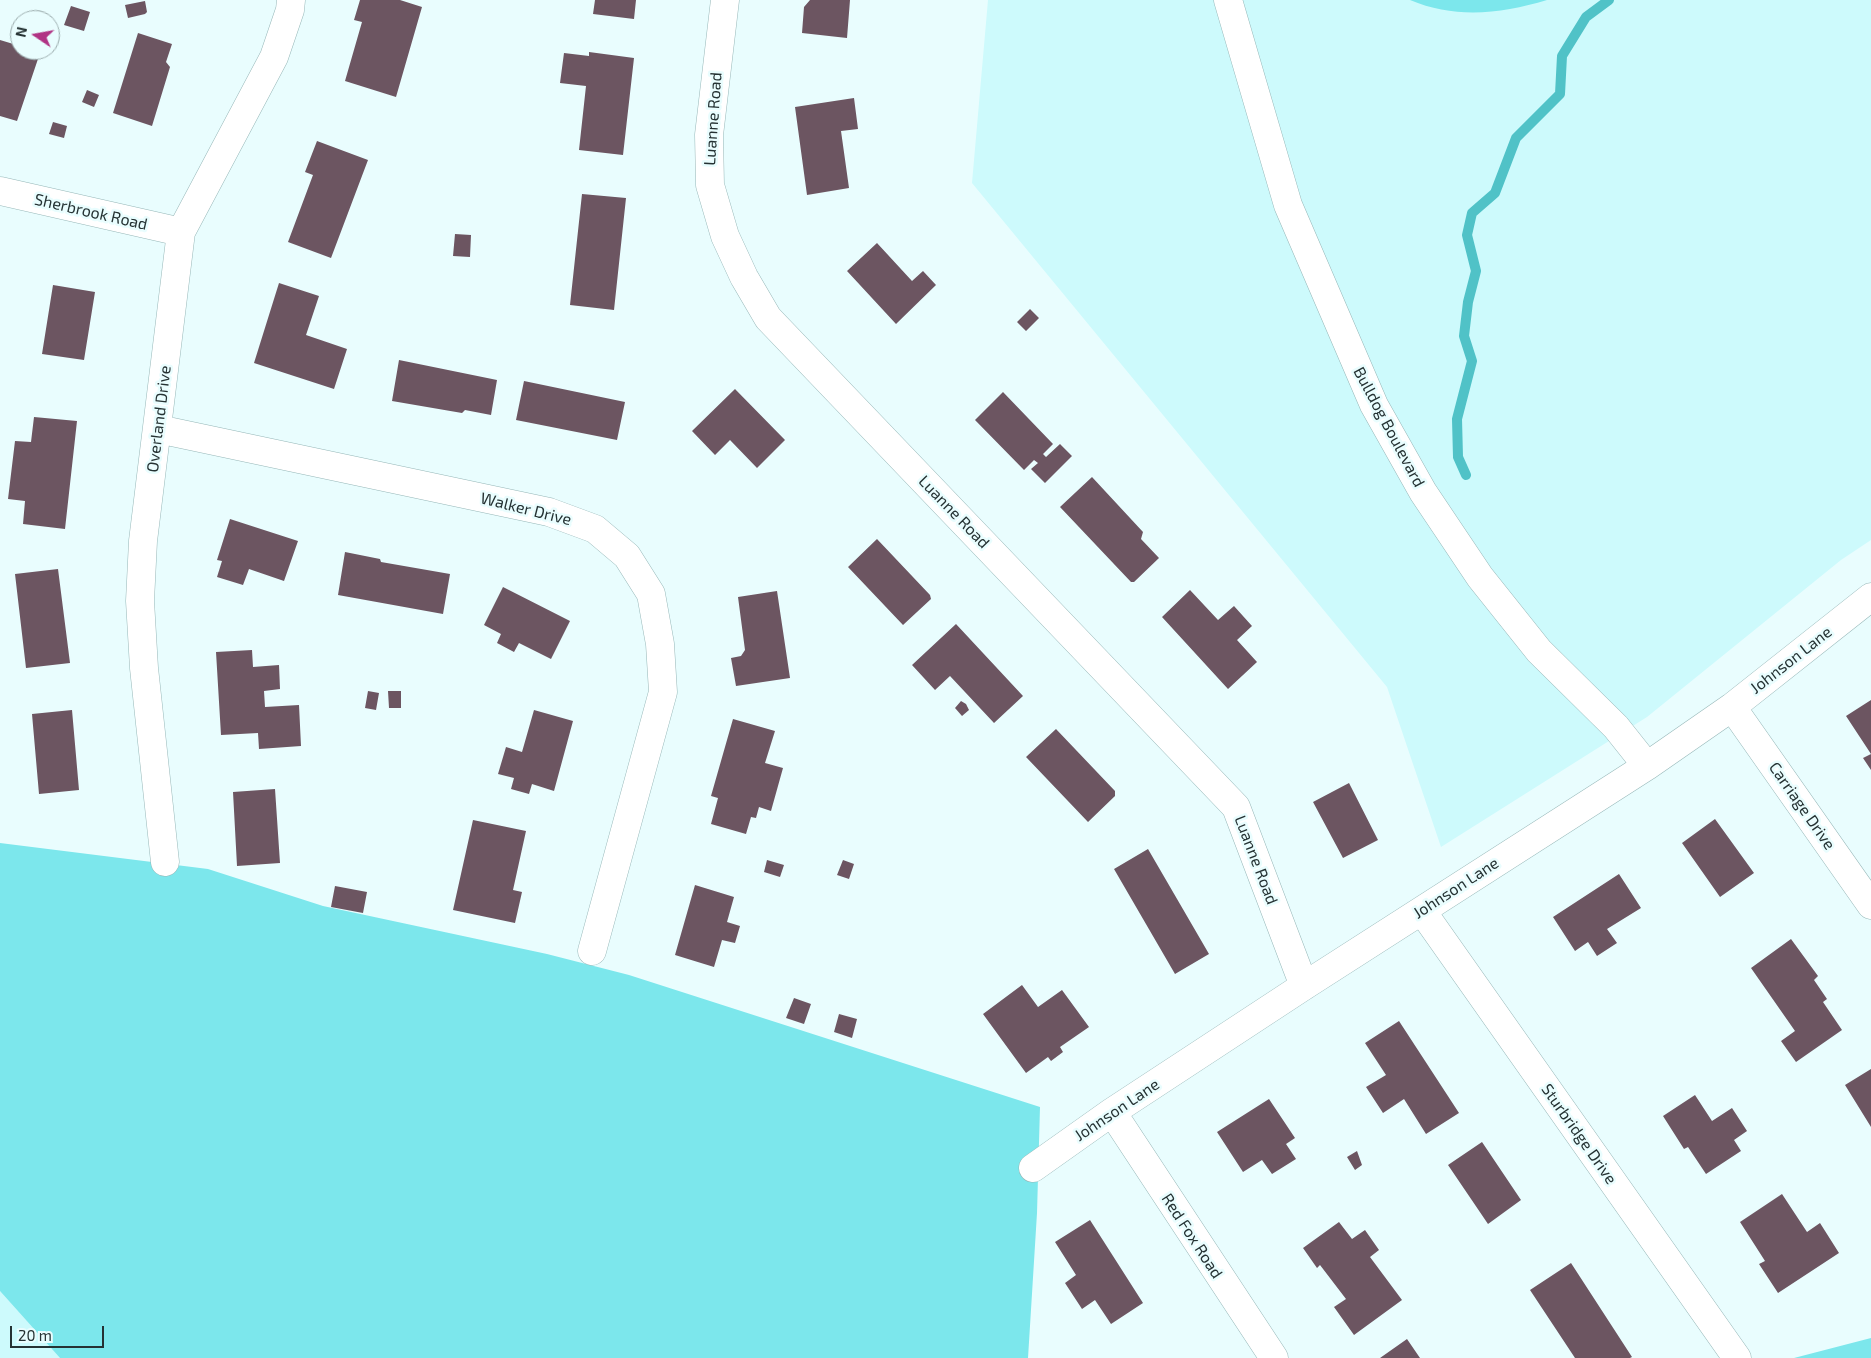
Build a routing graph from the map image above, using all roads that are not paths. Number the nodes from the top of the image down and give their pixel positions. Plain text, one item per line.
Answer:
1 (291, 0) edge
2 (725, 0) edge
3 (1228, 0) edge
4 (0, 191) edge
5 (181, 232) junction
6 (158, 429) junction
7 (1871, 597) edge
8 (1732, 707) junction
9 (1647, 766) junction
10 (165, 862) dead end
11 (1871, 905) edge
12 (1422, 911) junction
13 (592, 951) dead end
14 (1304, 986) junction
15 (1112, 1112) junction
16 (1033, 1168) dead end
17 (1274, 1358) edge
18 (1737, 1358) edge

1 - 5 street, Overland Drive
2 - 14 street, Luanne Road
3 - 9 street, Bulldog Boulevard
4 - 5 street, Sherbrook Road
5 - 6 street, Overland Drive
6 - 10 street, Overland Drive
6 - 13 street, Walker Drive
7 - 8 street, Johnson Lane
8 - 9 street, Johnson Lane
8 - 11 street, Carriage Drive
9 - 12 street, Johnson Lane
12 - 14 street, Johnson Lane
12 - 18 street, Sturbridge Drive
14 - 15 street, Johnson Lane
15 - 16 street, Johnson Lane
15 - 17 street, Red Fox Road

